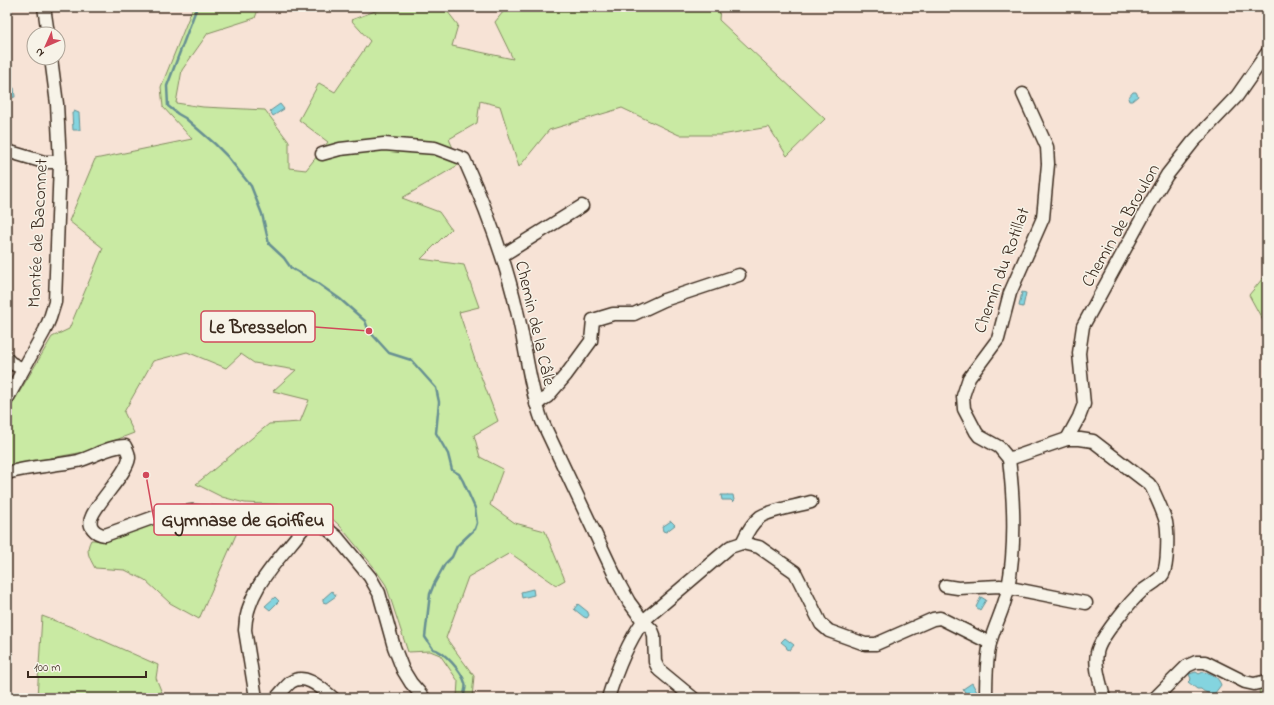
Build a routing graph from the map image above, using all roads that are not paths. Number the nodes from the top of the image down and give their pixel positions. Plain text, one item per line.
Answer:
1 (44, 7) edge
2 (47, 26) edge
3 (1267, 54) edge
4 (52, 66) edge
5 (1023, 94) dead end
6 (7, 151) edge
7 (322, 154) dead end
8 (60, 162) junction
9 (582, 206) dead end
10 (502, 255) junction
11 (739, 275) dead end
12 (7, 359) edge
13 (23, 369) junction
14 (7, 399) edge
15 (536, 404) junction
16 (1067, 439) junction
17 (1009, 459) junction
18 (7, 473) edge
19 (811, 502) dead end
20 (310, 518) junction
21 (742, 543) junction
22 (945, 586) dead end
23 (1008, 587) junction
24 (1086, 603) dead end
25 (643, 621) junction
26 (990, 643) junction
27 (1267, 681) edge
28 (256, 698) edge
29 (276, 698) edge
30 (333, 698) edge
31 (424, 698) edge
32 (608, 698) edge
33 (693, 698) edge
34 (986, 698) edge
35 (1104, 698) edge
36 (1155, 698) edge

1 - 2 street
3 - 16 street, Chemin de Broulon
4 - 8 street, Montée de Baconnet
5 - 17 street, Chemin du Rotillat
6 - 8 street
7 - 10 street, Chemin de la Câle
8 - 13 street, Montée de Baconnet
9 - 10 street
10 - 15 street, Chemin de la Câle
11 - 15 street
12 - 13 street
13 - 14 street, Montée de Baconnet
15 - 25 street, Chemin de la Câle
16 - 17 street
16 - 35 street
17 - 23 street
18 - 20 street
19 - 21 street
20 - 28 street
20 - 31 street
21 - 25 street
21 - 26 street
22 - 23 street
23 - 24 street
23 - 26 street
25 - 32 street
25 - 33 street, Chemin de la Câle
26 - 34 street
27 - 36 street
29 - 30 street

